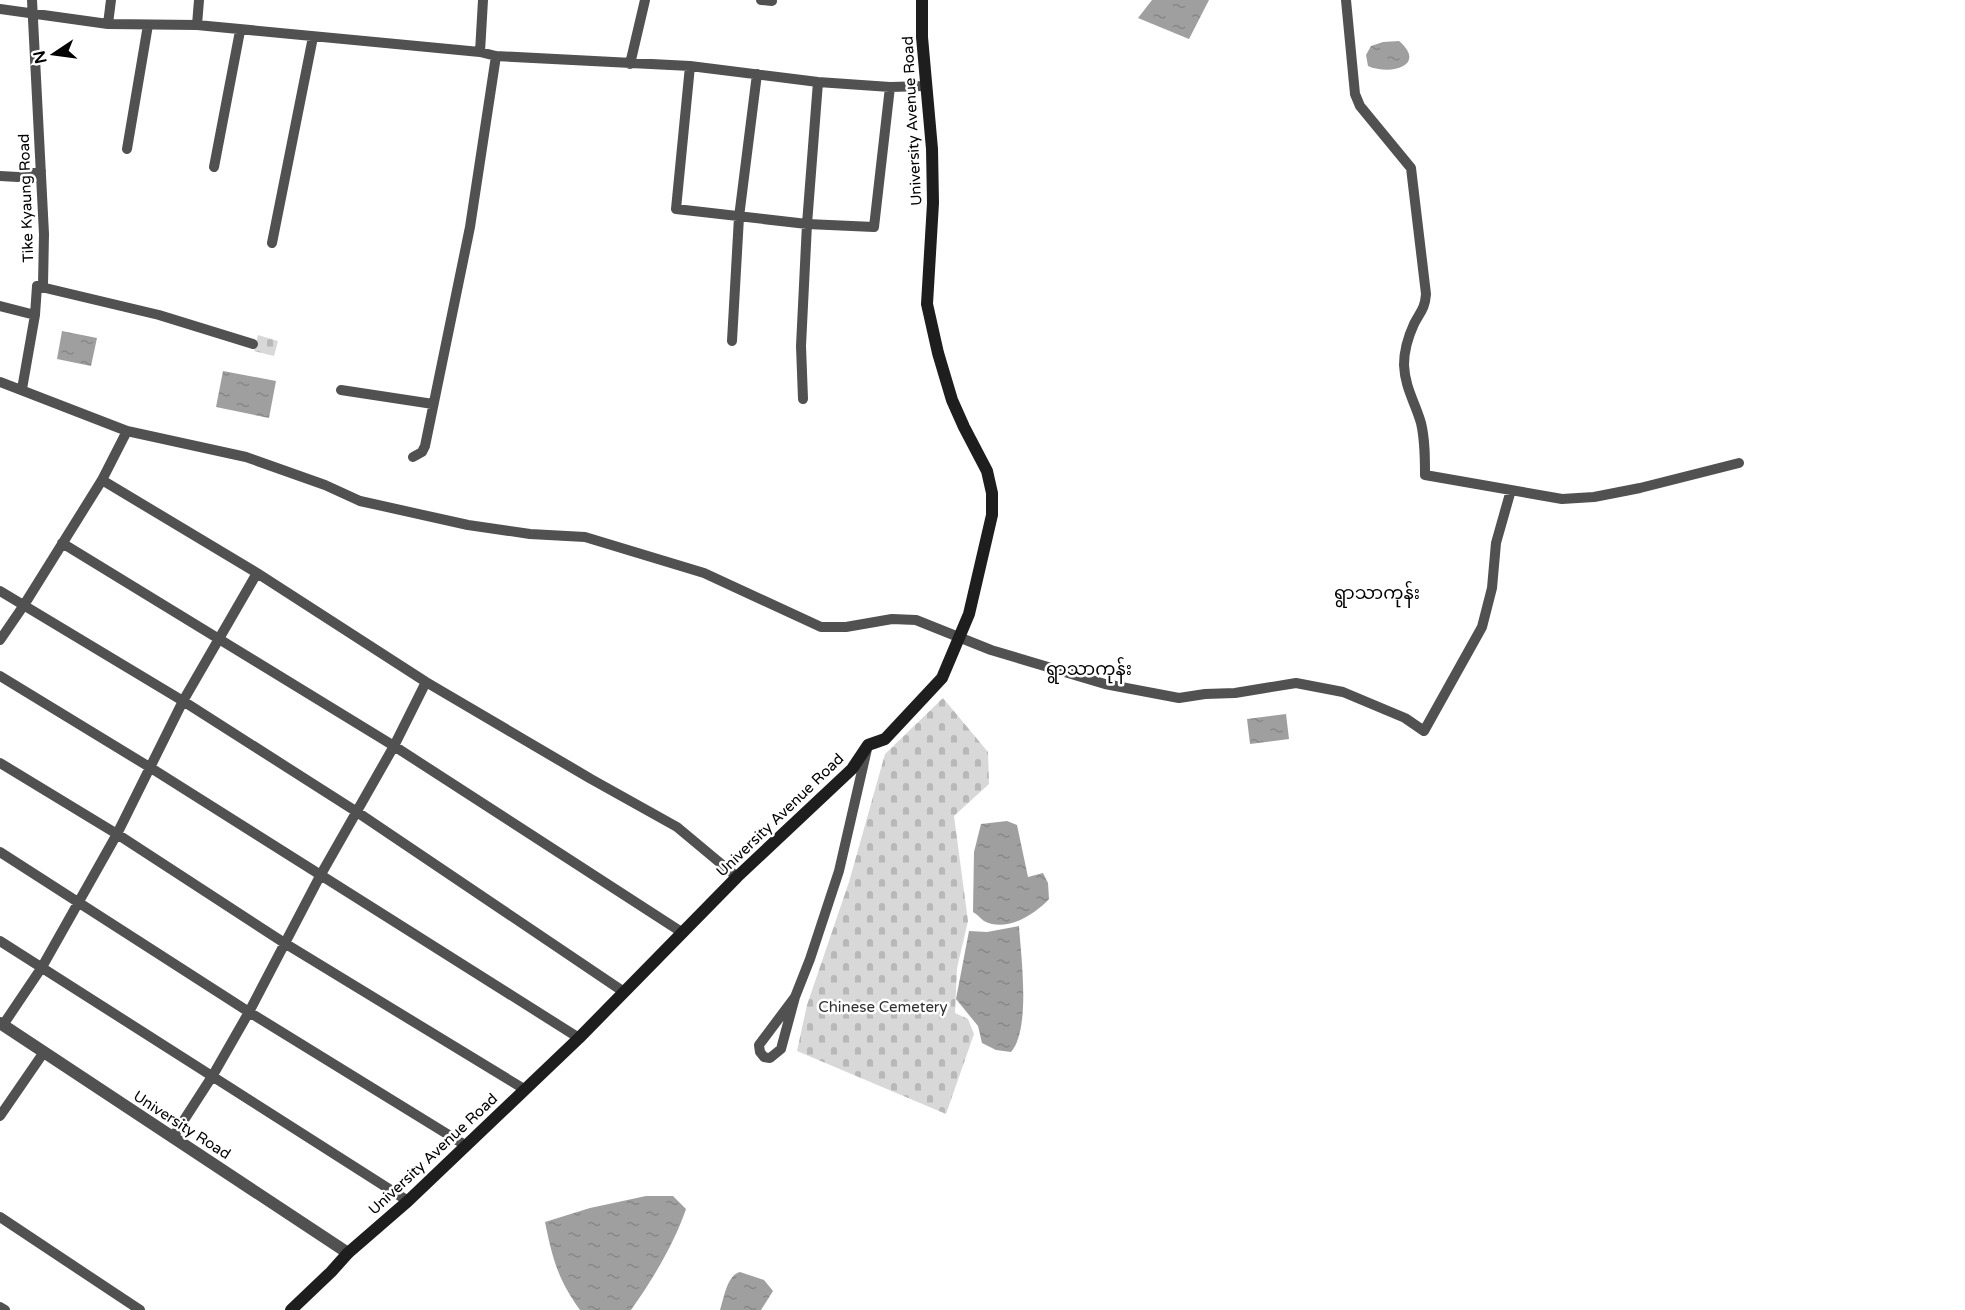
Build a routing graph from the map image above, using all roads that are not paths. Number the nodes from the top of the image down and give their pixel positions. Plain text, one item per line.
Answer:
1 (32, 0) edge
2 (111, 0) edge
3 (199, 0) edge
4 (483, 0) edge
5 (645, 0) edge
6 (922, 0) edge
7 (1346, 0) edge
8 (0, 9) edge
9 (32, 12) junction
10 (108, 24) junction
11 (197, 25) junction
12 (148, 26) junction
13 (240, 30) junction
14 (313, 37) junction
15 (480, 52) junction
16 (496, 56) junction
17 (630, 64) junction
18 (690, 66) junction
19 (756, 74) junction
20 (818, 82) junction
21 (925, 86) junction
22 (890, 87) junction
23 (127, 149) dead end
24 (214, 166) dead end
25 (41, 171) junction
26 (0, 176) edge
27 (739, 217) junction
28 (807, 224) junction
29 (272, 243) dead end
30 (36, 286) junction
31 (0, 306) edge
32 (35, 315) junction
33 (732, 341) dead end
34 (253, 344) dead end
35 (0, 382) edge
36 (22, 389) junction
37 (342, 390) dead end
38 (803, 399) dead end
39 (433, 404) junction
40 (127, 431) junction
41 (413, 457) dead end
42 (1739, 463) dead end
43 (102, 480) junction
44 (1511, 490) junction
45 (62, 543) junction
46 (257, 573) junction
47 (0, 591) edge
48 (24, 606) junction
49 (961, 637) junction
50 (217, 639) junction
51 (0, 640) edge
52 (0, 676) edge
53 (426, 682) junction
54 (183, 701) junction
55 (868, 745) junction
56 (394, 746) junction
57 (0, 763) edge
58 (151, 768) junction
59 (357, 812) junction
60 (117, 834) junction
61 (0, 852) edge
62 (320, 876) junction
63 (737, 877) junction
64 (79, 901) junction
65 (683, 933) junction
66 (0, 941) edge
67 (286, 944) junction
68 (42, 967) junction
69 (624, 992) junction
70 (795, 997) junction
71 (249, 1012) junction
72 (2, 1024) edge
73 (579, 1038) junction
74 (44, 1052) junction
75 (213, 1075) junction
76 (524, 1089) junction
77 (0, 1116) edge
78 (173, 1137) junction
79 (465, 1145) junction
80 (408, 1201) junction
81 (0, 1217) edge
82 (348, 1253) junction
83 (0, 1307) edge
84 (5, 1310) edge
85 (140, 1310) edge
86 (291, 1310) edge

1 - 9 street, Tike Kyaung Road
2 - 10 street
3 - 11 street
4 - 15 street
5 - 17 street
6 - 21 main road, University Avenue Road
7 - 44 street
8 - 9 street
9 - 10 street
9 - 25 street, Tike Kyaung Road
10 - 12 street
11 - 12 street
11 - 13 street
12 - 23 street
13 - 14 street
13 - 24 street
14 - 15 street
14 - 29 street
15 - 16 street
16 - 17 street
16 - 39 street
17 - 18 street
18 - 19 street
18 - 27 street
19 - 20 street
19 - 27 street
20 - 22 street
20 - 28 street
21 - 22 street
21 - 49 main road, University Avenue Road
22 - 28 street
25 - 26 street
25 - 30 street, Tike Kyaung Road
27 - 28 street
27 - 33 street
28 - 38 street
30 - 32 street, Tike Kyaung Road
30 - 34 street
31 - 32 street
32 - 36 street, Tike Kyaung Road
35 - 36 street
36 - 40 street
37 - 39 street
39 - 41 street
40 - 43 street
40 - 49 street
42 - 44 street
43 - 45 street
43 - 46 street
44 - 49 street
45 - 48 street
45 - 50 street
46 - 50 street
46 - 53 street
47 - 48 street
48 - 51 street
48 - 54 street
49 - 55 main road, University Avenue Road
50 - 54 street
50 - 56 street
52 - 58 street
53 - 56 street
53 - 63 street
54 - 58 street
54 - 59 street
55 - 63 main road, University Avenue Road
55 - 70 street
56 - 59 street
56 - 65 street
57 - 60 street
58 - 60 street
58 - 62 street
59 - 62 street
59 - 69 street
60 - 64 street
60 - 67 street
61 - 64 street
62 - 67 street
62 - 73 street
63 - 65 main road, University Avenue Road
64 - 68 street
64 - 71 street
65 - 69 main road, University Avenue Road
66 - 68 street
67 - 71 street
67 - 76 street
68 - 72 street
68 - 75 street
69 - 73 main road, University Avenue Road
70 - 70 street
71 - 75 street
71 - 79 street
72 - 74 street, University Road
73 - 76 main road, University Avenue Road
74 - 77 street
74 - 78 street, University Road
75 - 78 street
75 - 80 street
76 - 79 main road, University Avenue Road
78 - 82 street, University Road
79 - 80 main road, University Avenue Road
80 - 82 main road, University Avenue Road
81 - 85 street
82 - 86 main road, University Avenue Road
83 - 84 street

